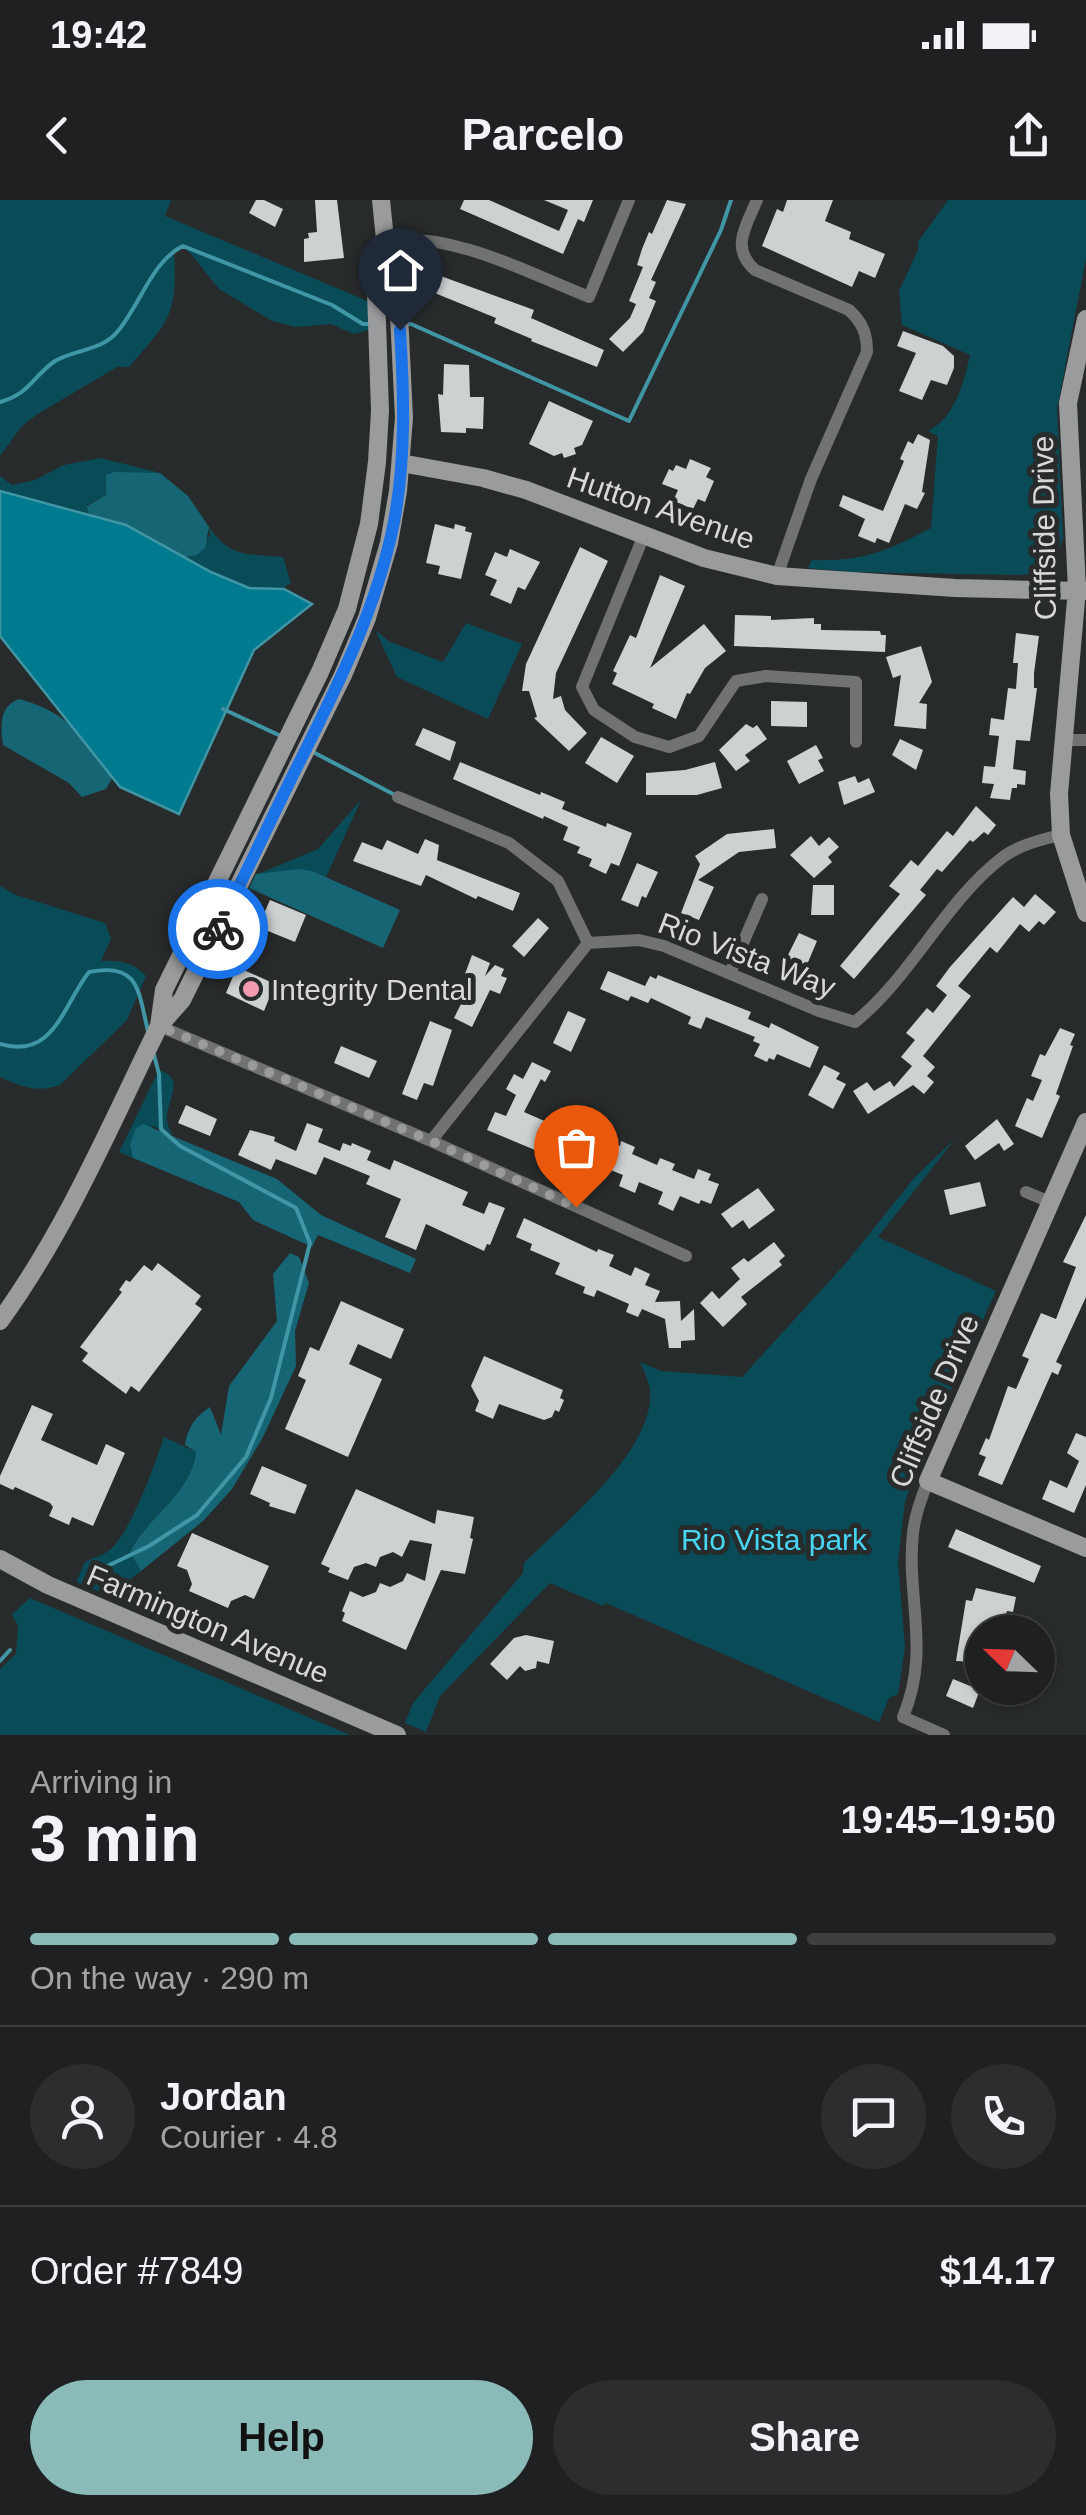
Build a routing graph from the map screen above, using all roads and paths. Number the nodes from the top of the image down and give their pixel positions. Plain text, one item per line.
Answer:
1 (382, 200) edge
2 (630, 200) edge
3 (757, 200) edge
4 (385, 238) junction
5 (1086, 319) edge
6 (376, 324) junction
7 (401, 464) junction
8 (374, 487) junction
9 (644, 536) junction
10 (777, 576) junction
11 (1082, 590) edge
12 (1063, 740) junction
13 (1086, 740) edge
14 (856, 742) dead end
15 (398, 797) dead end
16 (1061, 835) junction
17 (762, 899) dead end
18 (1086, 913) edge
19 (588, 943) junction
20 (730, 973) junction
21 (159, 1026) junction
22 (1086, 1122) edge
23 (431, 1141) junction
24 (1026, 1192) dead end
25 (1050, 1202) junction
26 (686, 1256) dead end
27 (0, 1321) edge
28 (928, 1481) junction
29 (1086, 1548) edge
30 (0, 1559) edge
31 (396, 1735) edge
32 (944, 1735) edge

1 - 4 main road
2 - 4 street
3 - 10 street
4 - 6 main road
4 - 7 main road
5 - 11 main road, Cliffside Drive
6 - 7 main road
6 - 8 main road
7 - 8 main road
7 - 9 main road, Hutton Avenue
7 - 21 main road
8 - 21 main road
9 - 10 main road, Hutton Avenue
9 - 14 street
10 - 11 main road, Hutton Avenue
11 - 12 main road, Cliffside Drive
12 - 13 street
12 - 16 main road, Cliffside Drive
15 - 19 street
16 - 18 main road, Cliffside Drive
16 - 20 street, Rio Vista Way
17 - 20 street
19 - 20 street, Rio Vista Way
19 - 23 street
21 - 23 street
21 - 27 main road
22 - 25 main road, Cliffside Drive
23 - 26 street
24 - 25 street
25 - 28 main road, Cliffside Drive
28 - 29 main road
28 - 32 street, Cliffside Drive
30 - 31 main road, Farmington Avenue

